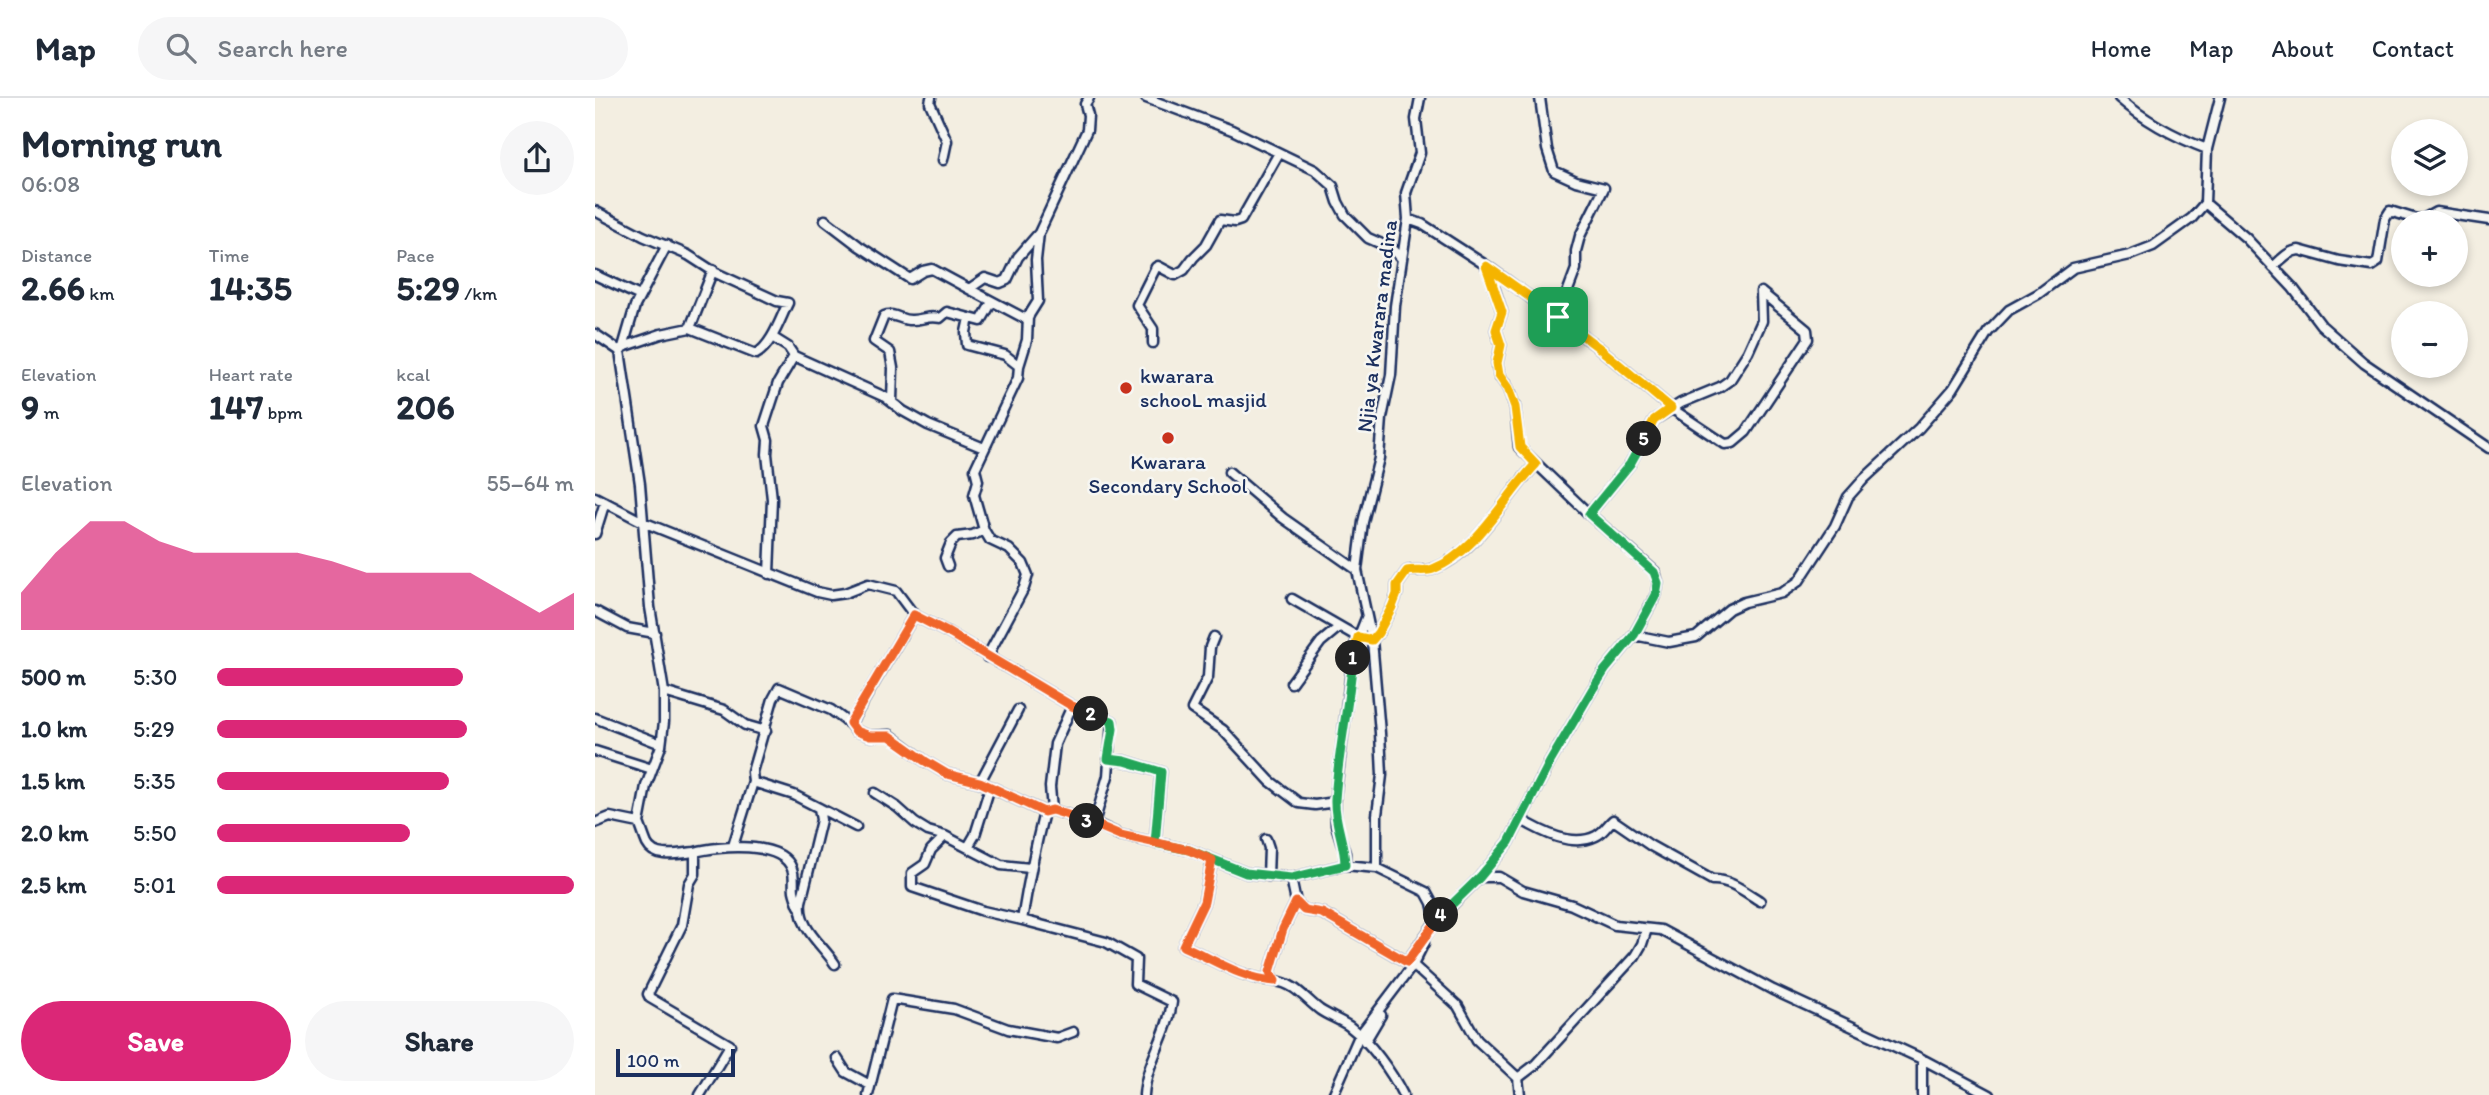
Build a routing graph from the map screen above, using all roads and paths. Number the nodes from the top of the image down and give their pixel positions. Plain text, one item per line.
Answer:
1 (931, 98) edge
2 (1089, 98) edge
3 (1146, 98) edge
4 (1420, 98) edge
5 (1540, 98) edge
6 (2119, 98) edge
7 (2220, 98) edge
8 (2207, 149) junction
9 (1279, 153) junction
10 (943, 159) dead end
11 (2205, 204) junction
12 (595, 211) edge
13 (1408, 219) junction
14 (825, 220) dead end
15 (2489, 220) edge
16 (1039, 233) junction
17 (667, 245) junction
18 (1402, 259) junction
19 (1486, 266) junction
20 (2273, 267) junction
21 (713, 270) junction
22 (595, 275) edge
23 (969, 289) junction
24 (640, 296) junction
25 (992, 302) junction
26 (1029, 316) junction
27 (1558, 317) junction
28 (969, 318) junction
29 (690, 328) junction
30 (595, 334) edge
31 (772, 337) junction
32 (1153, 343) dead end
33 (622, 349) junction
34 (794, 356) junction
35 (1019, 366) junction
36 (891, 401) junction
37 (1671, 408) junction
38 (984, 448) junction
39 (2489, 448) edge
40 (1536, 464) junction
41 (1229, 472) dead end
42 (595, 497) edge
43 (605, 502) junction
44 (1589, 514) junction
45 (643, 522) junction
46 (984, 530) junction
47 (595, 534) edge
48 (948, 566) dead end
49 (1357, 570) junction
50 (769, 574) junction
51 (1292, 599) dead end
52 (595, 611) edge
53 (914, 615) junction
54 (1366, 618) junction
55 (1339, 627) junction
56 (656, 633) junction
57 (1634, 635) junction
58 (1214, 637) dead end
59 (1358, 637) junction
60 (1372, 640) junction
61 (987, 657) junction
62 (1291, 683) dead end
63 (664, 692) junction
64 (1072, 706) junction
65 (1018, 710) dead end
66 (595, 718) edge
67 (850, 723) junction
68 (766, 730) junction
69 (661, 744) junction
70 (595, 751) edge
71 (1108, 759) junction
72 (652, 769) junction
73 (753, 782) junction
74 (980, 782) junction
75 (990, 786) junction
76 (875, 793) dead end
77 (1335, 802) junction
78 (819, 808) junction
79 (1048, 811) junction
80 (1521, 819) junction
81 (595, 823) edge
82 (639, 823) junction
83 (1094, 823) junction
84 (856, 827) dead end
85 (945, 836) junction
86 (1266, 839) dead end
87 (1155, 843) junction
88 (733, 846) junction
89 (968, 847) junction
90 (695, 852) junction
91 (1212, 860) junction
92 (1345, 865) junction
93 (1030, 868) junction
94 (1377, 868) junction
95 (1268, 876) junction
96 (1480, 877) junction
97 (1291, 878) junction
98 (1761, 901) dead end
99 (1296, 902) junction
100 (800, 909) junction
101 (1022, 920) junction
102 (1436, 921) junction
103 (1647, 929) junction
104 (835, 964) dead end
105 (1410, 964) junction
106 (1275, 981) junction
107 (1073, 1032) dead end
108 (1362, 1039) junction
109 (837, 1058) dead end
110 (1922, 1059) junction
111 (1518, 1078) junction
112 (870, 1085) junction
113 (700, 1095) edge
114 (868, 1095) edge
115 (1144, 1095) edge
116 (1333, 1095) edge
117 (1403, 1095) edge
118 (1520, 1095) edge
119 (1922, 1095) edge
120 (1990, 1095) edge

1 - 10 street
2 - 16 street
3 - 9 street
4 - 13 street, Njia ya Kwarara madina
5 - 27 street
6 - 8 street
7 - 8 street
8 - 11 street
9 - 18 street
9 - 32 street
11 - 20 street
11 - 57 street
12 - 17 street
13 - 18 street, Njia ya Kwarara madina
13 - 19 street
14 - 23 street
15 - 20 street
16 - 23 street
16 - 26 street
17 - 21 street
17 - 24 street
18 - 49 street, Njia ya Kwarara madina
19 - 27 street
19 - 40 street
20 - 39 street
21 - 29 street
21 - 31 street
22 - 24 street
23 - 25 street
24 - 33 street
25 - 26 street
25 - 28 street
26 - 35 street
27 - 37 street
28 - 35 street
28 - 36 street
29 - 31 street
29 - 33 street
30 - 33 street
31 - 34 street
33 - 45 street
34 - 36 street
34 - 50 street
35 - 38 street
36 - 38 street
37 - 37 street
37 - 44 street
38 - 46 street
40 - 44 street
40 - 60 street
41 - 49 street
42 - 43 street
43 - 45 street
43 - 47 street
44 - 57 street
45 - 50 street
45 - 56 street
46 - 48 street
46 - 61 street
49 - 54 street, Njia ya Kwarara madina
50 - 53 street
51 - 55 street
52 - 56 street
53 - 61 street
53 - 67 street
54 - 59 street
54 - 60 street, Njia ya Kwarara madina
55 - 59 street
55 - 62 street
56 - 63 street
57 - 80 street
58 - 77 street
59 - 60 street
59 - 77 street
60 - 94 street, Njia ya Kwarara madina
61 - 64 street
63 - 68 street
63 - 69 street
64 - 71 street
64 - 79 street
65 - 74 street
66 - 69 street
67 - 68 street
67 - 74 street
68 - 73 street
69 - 72 street
70 - 72 street
71 - 83 street
71 - 87 street
72 - 82 street
73 - 78 street
73 - 88 street
74 - 75 street
75 - 79 street
75 - 89 street
76 - 85 street
77 - 92 street
78 - 84 street
78 - 100 street
79 - 83 street
79 - 93 street
80 - 96 street
80 - 98 street
81 - 82 street
82 - 90 street
83 - 87 street
85 - 89 street
85 - 101 street
86 - 95 street
87 - 91 street
88 - 90 street
88 - 100 street
89 - 93 street
90 - 113 street
91 - 95 street
91 - 106 street
92 - 94 street
92 - 97 street
93 - 101 street
94 - 102 street
95 - 97 street
96 - 102 street
96 - 103 street
97 - 99 street
99 - 105 street
99 - 106 street
100 - 104 street
101 - 115 street
102 - 105 street
103 - 110 street
103 - 111 street
105 - 108 street
105 - 111 street
106 - 108 street
107 - 112 street
108 - 116 street
108 - 117 street
109 - 112 street
110 - 119 street
110 - 120 street
111 - 118 street
112 - 114 street

